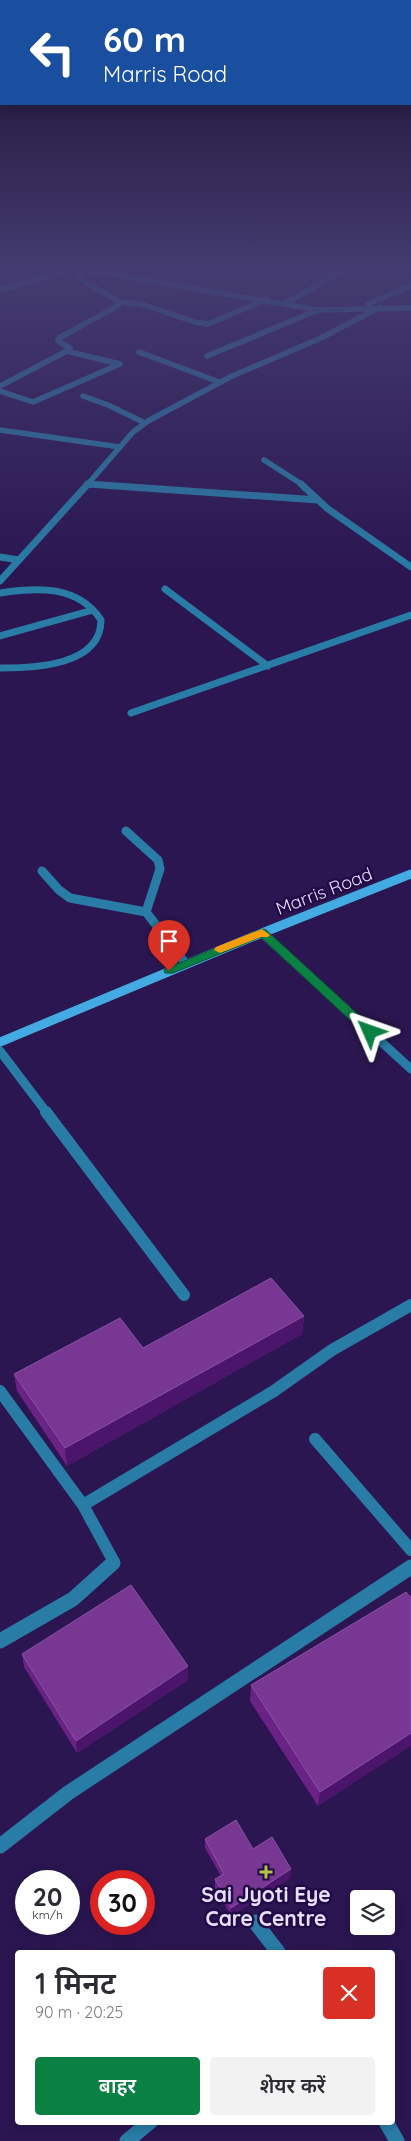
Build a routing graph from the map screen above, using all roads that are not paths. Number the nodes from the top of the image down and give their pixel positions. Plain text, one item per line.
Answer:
1 (30, 370) edge
2 (106, 370) edge
3 (186, 370) edge
4 (247, 370) edge
5 (219, 382) junction
6 (0, 386) edge
7 (0, 391) edge
8 (82, 396) dead end
9 (144, 423) junction
10 (0, 430) edge
11 (120, 446) junction
12 (264, 460) dead end
13 (87, 484) junction
14 (318, 500) junction
15 (0, 557) edge
16 (19, 560) junction
17 (411, 567) edge
18 (0, 581) edge
19 (165, 589) dead end
20 (0, 593) edge
21 (93, 610) junction
22 (411, 615) edge
23 (0, 636) edge
24 (268, 666) junction
25 (0, 668) edge
26 (131, 713) dead end
27 (126, 832) dead end
28 (42, 871) dead end
29 (411, 874) edge
30 (146, 912) junction
31 (262, 932) junction
32 (186, 964) junction
33 (0, 1042) edge
34 (0, 1051) edge
35 (411, 1069) edge
36 (184, 1295) dead end
37 (411, 1305) edge
38 (0, 1391) edge
39 (315, 1439) dead end
40 (83, 1505) junction
41 (411, 1550) edge
42 (411, 1567) edge
43 (0, 1641) edge
44 (0, 1846) edge
45 (255, 1922) dead end
46 (276, 1950) edge
47 (146, 2125) edge
48 (388, 2125) edge
49 (126, 2141) edge
50 (397, 2141) edge

1 - 6 street
2 - 7 street
3 - 5 street
4 - 5 street
5 - 9 street
8 - 9 street
9 - 11 street
10 - 11 street
11 - 13 street
12 - 14 street
13 - 14 street
13 - 16 street
14 - 17 street
15 - 16 street
16 - 18 street
19 - 24 street
20 - 21 street
21 - 23 street
21 - 25 street
22 - 24 street
24 - 26 street
27 - 30 street
28 - 30 street
29 - 31 street, Marris Road
30 - 32 street
31 - 32 street, Marris Road
31 - 35 street
32 - 33 street, Marris Road
34 - 36 street
37 - 40 street
38 - 40 street
39 - 41 street
40 - 43 street
42 - 44 street
45 - 46 street
47 - 49 street
48 - 50 street

